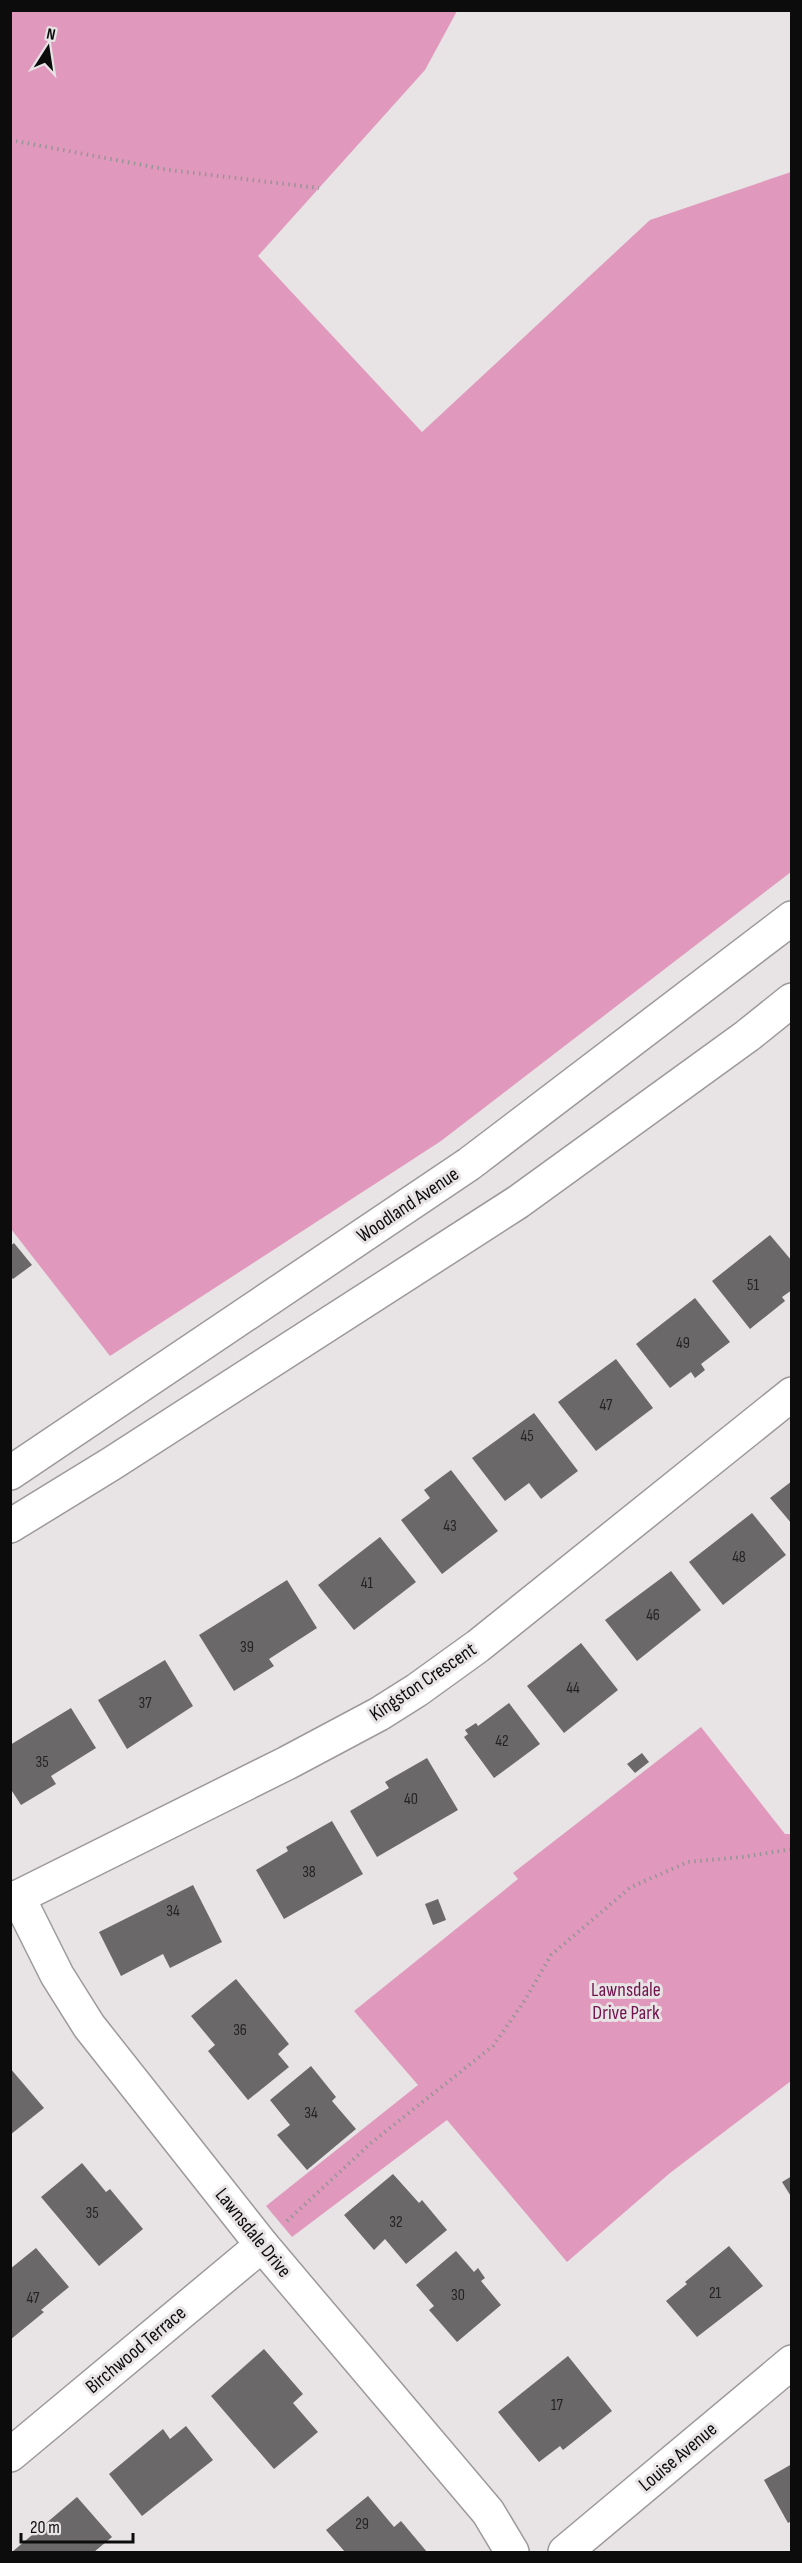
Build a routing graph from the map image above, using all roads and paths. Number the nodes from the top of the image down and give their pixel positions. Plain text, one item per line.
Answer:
1 (10, 140) edge
2 (319, 188) dead end
3 (792, 918) edge
4 (792, 1000) edge
5 (792, 1394) edge
6 (10, 1473) edge
7 (10, 1526) edge
8 (792, 1849) edge
9 (14, 1899) edge
10 (262, 2245) junction
11 (792, 2362) edge
12 (10, 2455) edge
13 (512, 2553) edge
14 (565, 2553) edge

1 - 2 path
3 - 6 street, Woodland Avenue
4 - 7 street
5 - 9 street, Kingston Crescent
8 - 10 path
9 - 10 street, Lawnsdale Drive
10 - 12 street, Birchwood Terrace
10 - 13 street, Lawnsdale Drive
11 - 14 street, Louise Avenue

